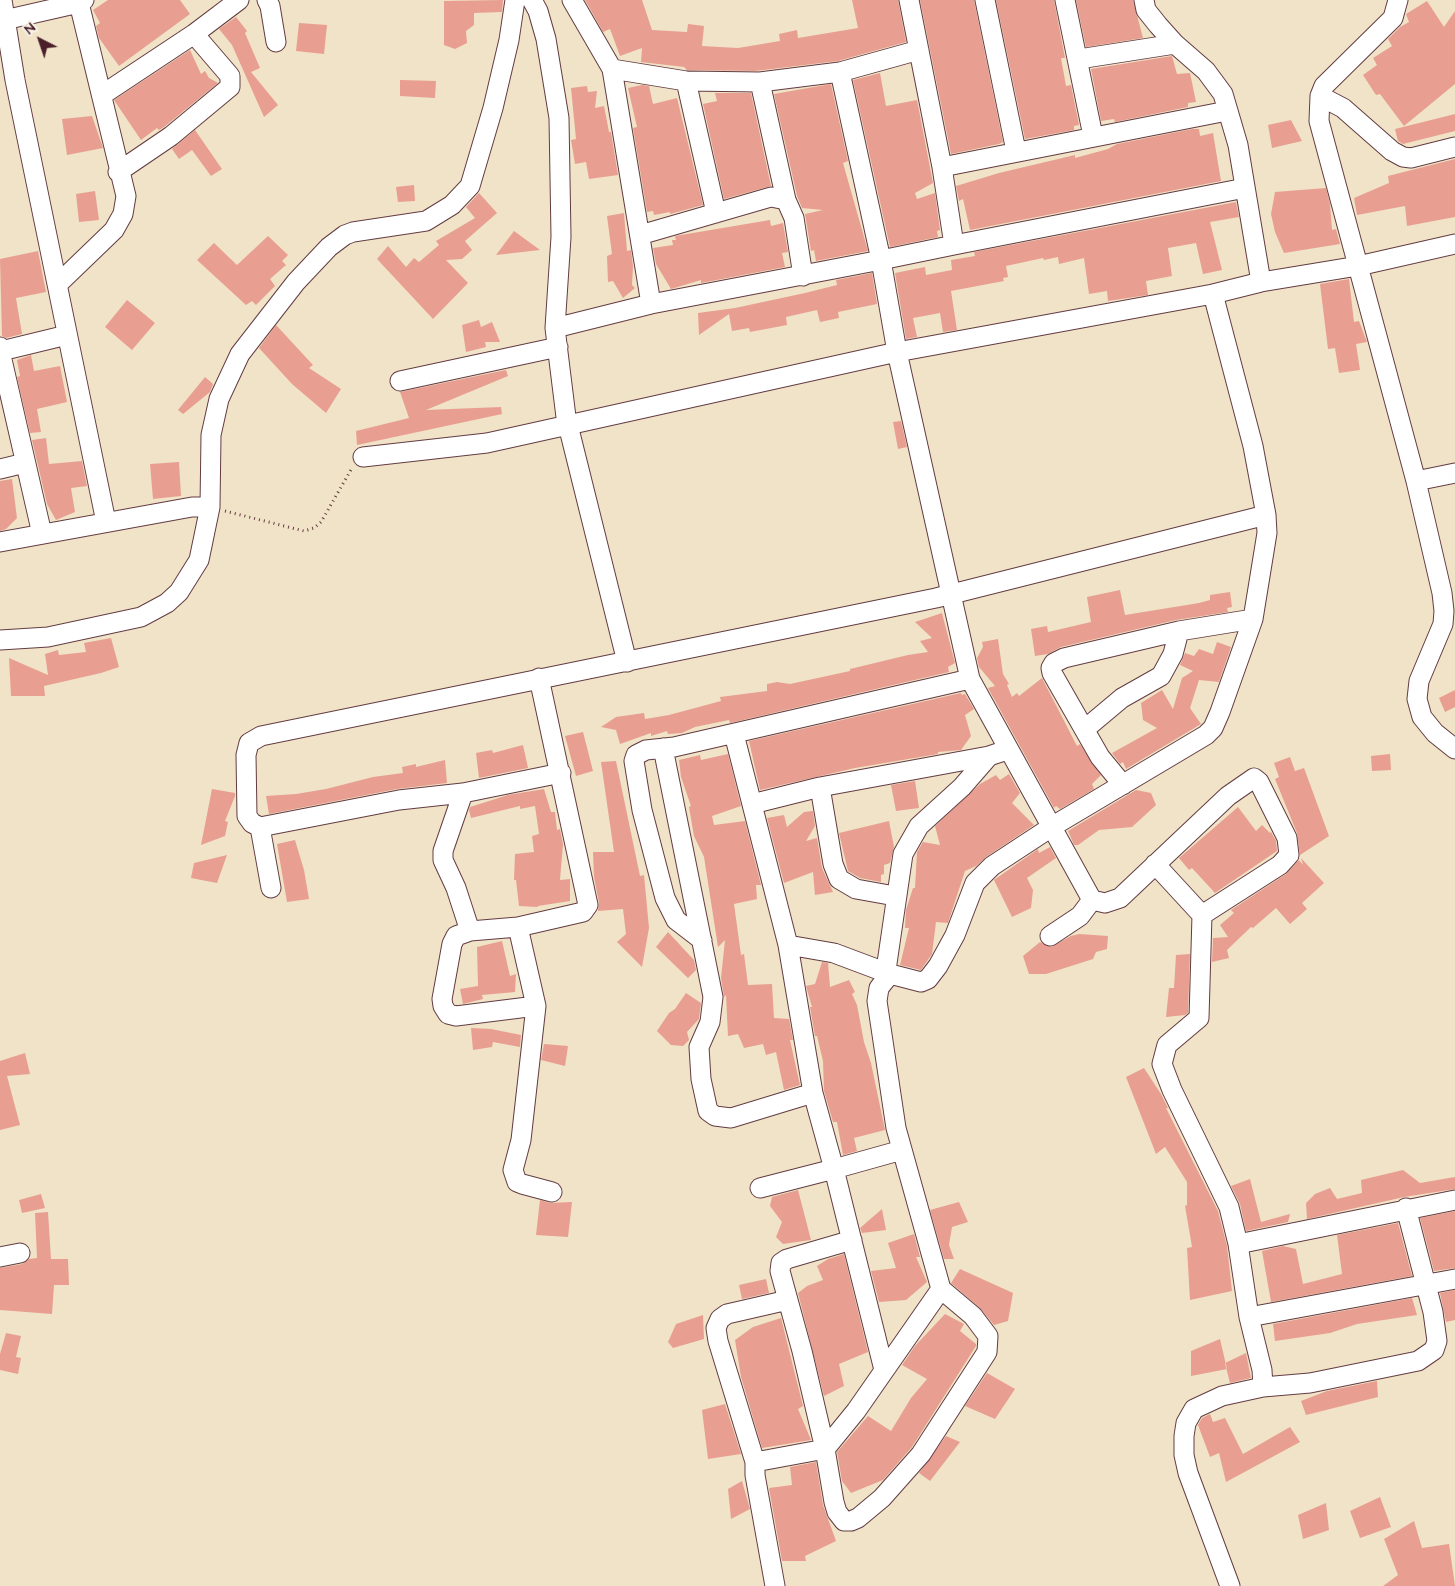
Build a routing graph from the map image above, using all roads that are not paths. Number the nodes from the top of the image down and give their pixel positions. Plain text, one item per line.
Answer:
1 (2, 0) edge
2 (239, 0) edge
3 (267, 0) edge
4 (515, 0) edge
5 (532, 0) edge
6 (572, 0) edge
7 (909, 0) edge
8 (985, 0) edge
9 (1065, 0) edge
10 (1144, 0) edge
11 (1398, 0) edge
12 (82, 1) edge
13 (3, 21) edge
14 (194, 34) junction
15 (276, 42) dead end
16 (1175, 44) junction
17 (919, 50) junction
18 (1079, 59) junction
19 (612, 70) junction
20 (840, 72) junction
21 (8, 81) edge
22 (686, 81) junction
23 (760, 82) junction
24 (102, 95) junction
25 (1320, 96) junction
26 (1227, 111) junction
27 (1093, 136) junction
28 (1455, 147) edge
29 (1016, 152) junction
30 (942, 167) junction
31 (118, 172) junction
32 (1245, 188) junction
33 (786, 200) junction
34 (716, 213) junction
35 (640, 235) junction
36 (1455, 244) edge
37 (954, 246) junction
38 (881, 260) junction
39 (1358, 266) junction
40 (803, 276) junction
41 (1262, 282) junction
42 (59, 283) junction
43 (1213, 294) junction
44 (651, 304) junction
45 (555, 328) junction
46 (67, 335) junction
47 (558, 347) junction
48 (0, 350) edge
49 (897, 352) junction
50 (400, 381) dead end
51 (7, 410) edge
52 (568, 427) junction
53 (363, 457) road end
54 (25, 463) junction
55 (0, 469) edge
56 (1455, 473) edge
57 (1416, 481) junction
58 (210, 507) junction
59 (1266, 515) junction
60 (106, 522) junction
61 (42, 534) junction
62 (0, 542) edge
63 (953, 593) junction
64 (1252, 619) junction
65 (1179, 631) junction
66 (0, 640) edge
67 (627, 662) junction
68 (539, 678) junction
69 (970, 679) junction
70 (1085, 730) junction
71 (734, 734) junction
72 (663, 748) junction
73 (1455, 749) edge
74 (1007, 750) junction
75 (989, 756) junction
76 (560, 773) junction
77 (1122, 785) junction
78 (820, 787) junction
79 (463, 793) junction
80 (752, 804) junction
81 (1053, 826) junction
82 (260, 827) junction
83 (1156, 864) junction
84 (271, 888) dead end
85 (895, 896) junction
86 (1092, 900) junction
87 (1202, 914) junction
88 (518, 927) junction
89 (470, 931) junction
90 (1050, 936) dead end
91 (702, 940) junction
92 (788, 945) junction
93 (888, 972) junction
94 (536, 1006) junction
95 (813, 1093) junction
96 (902, 1150) junction
97 (834, 1169) junction
98 (760, 1188) dead end
99 (552, 1192) dead end
100 (1455, 1200) edge
101 (1406, 1208) junction
102 (852, 1240) junction
103 (1238, 1244) junction
104 (20, 1253) dead end
105 (0, 1257) edge
106 (1455, 1279) edge
107 (1425, 1285) junction
108 (941, 1289) junction
109 (788, 1300) junction
110 (1249, 1317) junction
111 (884, 1370) junction
112 (1263, 1387) junction
113 (825, 1449) junction
114 (755, 1462) junction
115 (775, 1586) edge
116 (1230, 1586) edge

1 - 13 street
2 - 14 street
3 - 15 street
4 - 58 street
5 - 45 street
6 - 19 street
7 - 17 street
8 - 29 street
9 - 18 street
10 - 16 street
11 - 25 street
12 - 13 street
12 - 24 street
13 - 21 street
14 - 24 street
14 - 31 street
16 - 18 street
16 - 26 street
17 - 20 street
17 - 30 street
18 - 27 street
19 - 22 street
19 - 35 street
20 - 23 street
20 - 38 street
21 - 42 street
22 - 23 street
22 - 34 street
23 - 33 street
24 - 31 street
25 - 28 street
25 - 39 street
26 - 27 street
26 - 32 street
27 - 29 street
29 - 30 street
30 - 37 street
31 - 42 street
32 - 37 street
32 - 41 street
33 - 34 street
33 - 40 street
34 - 35 street
35 - 44 street
36 - 39 street
37 - 38 street
38 - 40 street
38 - 49 street
39 - 41 street
39 - 57 street
40 - 44 street
41 - 43 street
42 - 46 street
43 - 49 street
43 - 59 street
44 - 45 street
45 - 47 street
46 - 48 street
46 - 60 street
47 - 50 street
47 - 52 street
48 - 51 street
49 - 52 street
49 - 63 street
51 - 54 street
52 - 53 street
52 - 67 street
54 - 55 street
54 - 61 street
56 - 57 street
57 - 73 street
58 - 60 street
58 - 66 street
59 - 63 street
59 - 64 street
60 - 61 street
61 - 62 street
63 - 67 street
63 - 69 street
64 - 65 street
64 - 77 street
65 - 70 street
65 - 70 street
67 - 68 street
68 - 76 street
68 - 82 street
69 - 71 street
69 - 74 street
70 - 77 street
71 - 72 street
71 - 80 street
72 - 91 street
72 - 91 street
74 - 75 street
74 - 81 street
75 - 78 street
75 - 85 street
76 - 79 street
76 - 88 street
77 - 81 street
78 - 80 street
78 - 85 street
79 - 82 street
79 - 89 street
80 - 92 street
81 - 86 street
81 - 93 street
82 - 84 street
83 - 86 street
83 - 87 street
83 - 87 street
85 - 93 street
86 - 90 street
87 - 103 street
88 - 89 street
88 - 94 street
89 - 94 street
91 - 95 street
92 - 93 street
92 - 95 street
93 - 96 street
94 - 99 street
95 - 97 street
96 - 97 street
96 - 108 street
97 - 98 street
97 - 102 street
100 - 101 street
101 - 103 street
101 - 107 street
102 - 109 street
102 - 111 street
103 - 110 street
104 - 105 street
106 - 107 street
107 - 110 street
107 - 112 street
108 - 111 street
108 - 113 street
109 - 113 street
109 - 114 street
110 - 112 street
111 - 113 street
112 - 116 street
113 - 114 street
114 - 115 street

